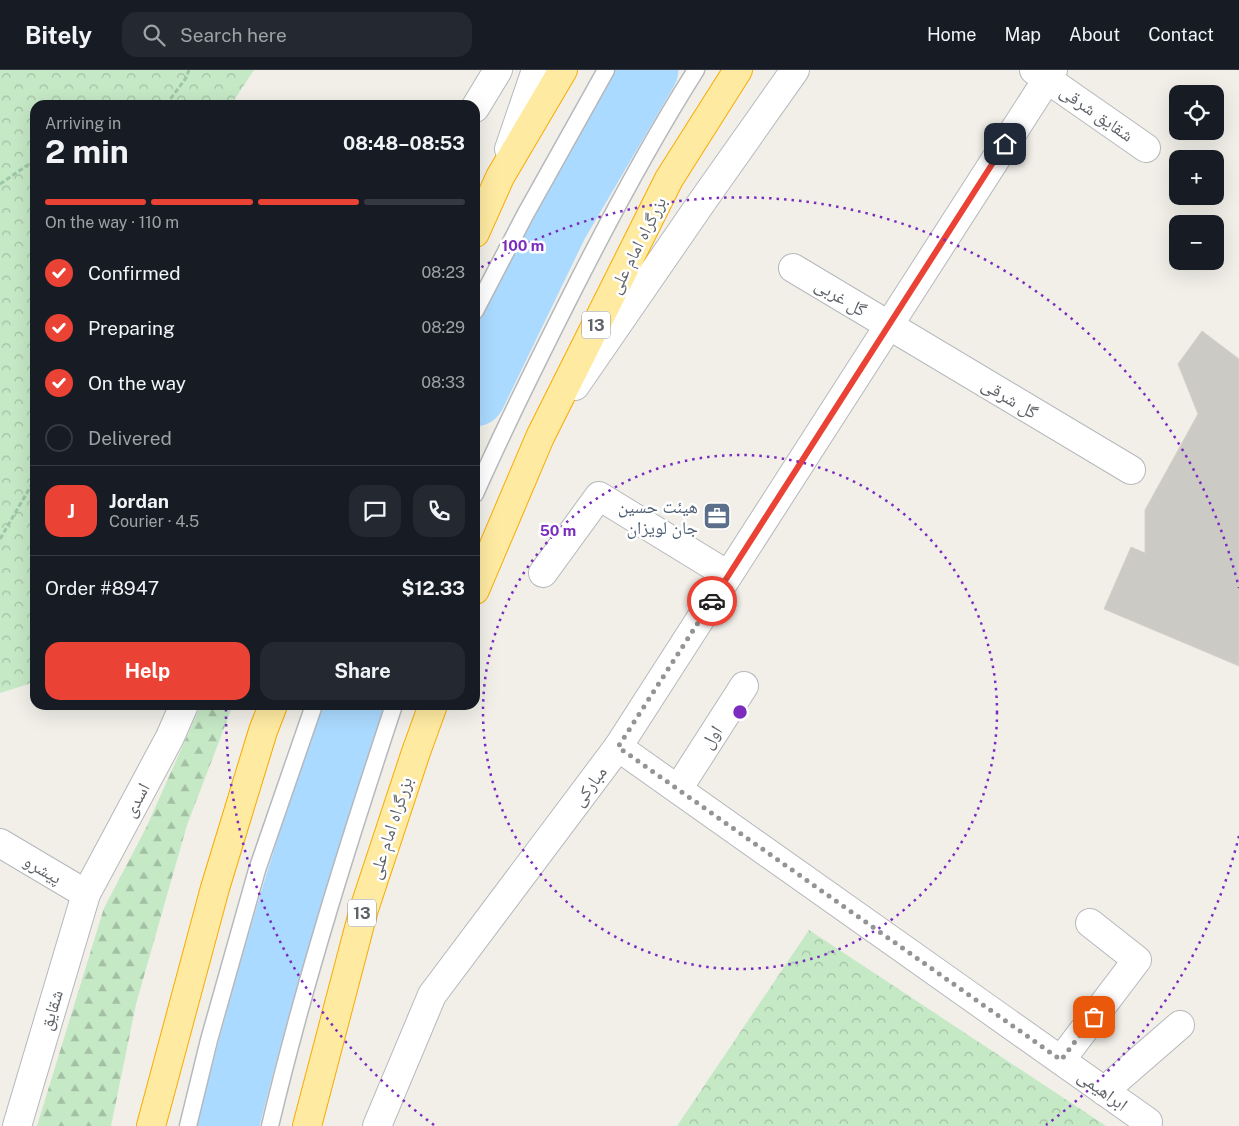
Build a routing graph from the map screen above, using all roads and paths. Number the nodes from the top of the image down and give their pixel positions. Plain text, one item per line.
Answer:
1 (189, 70) edge
2 (498, 70) edge
3 (536, 70) edge
4 (563, 70) edge
5 (606, 70) edge
6 (696, 70) edge
7 (738, 70) edge
8 (796, 70) edge
9 (1045, 73) edge
10 (170, 100) edge
11 (480, 100) edge
12 (1146, 148) dead end
13 (30, 163) edge
14 (500, 177) junction
15 (0, 184) edge
16 (480, 222) edge
17 (793, 268) dead end
18 (480, 301) edge
19 (888, 326) junction
20 (540, 437) junction
21 (1132, 470) dead end
22 (480, 483) edge
23 (30, 488) edge
24 (0, 539) edge
25 (543, 573) dead end
26 (728, 575) junction
27 (480, 578) edge
28 (744, 686) dead end
29 (182, 710) edge
30 (271, 710) edge
31 (312, 710) edge
32 (392, 710) edge
33 (431, 710) edge
34 (618, 747) junction
35 (678, 789) junction
36 (0, 843) edge
37 (86, 894) junction
38 (1090, 923) dead end
39 (1180, 1025) dead end
40 (1061, 1060) junction
41 (1104, 1091) junction
42 (1148, 1122) dead end
43 (17, 1126) edge
44 (151, 1126) edge
45 (188, 1126) edge
46 (270, 1126) edge
47 (307, 1126) edge
48 (378, 1126) edge

1 - 10 path
2 - 11 street
3 - 14 street
4 - 14 highway
5 - 18 lane
6 - 22 lane
7 - 20 highway, بزرگراه امام علی / 13
8 - 20 street
9 - 12 street, شقایق شرقی
9 - 19 street, مبارکی
13 - 15 path
14 - 16 highway
17 - 19 street, گل غربی
19 - 21 street, گل شرقی
19 - 26 street, مبارکی
20 - 27 highway, بزرگراه امام علی / 13
23 - 24 path
25 - 26 street
26 - 34 street, مبارکی
28 - 35 street, اول
29 - 37 street, اسدی
30 - 44 highway
31 - 45 lane
32 - 46 lane
33 - 47 highway, بزرگراه امام علی / 13
34 - 35 street, ابراهیمی
34 - 48 street, مبارکی
35 - 40 street, ابراهیمی
36 - 37 street, پیشرو
37 - 43 street, شقایق
38 - 40 street
39 - 41 street
40 - 41 street, ابراهیمی
41 - 42 street, ابراهیمی

